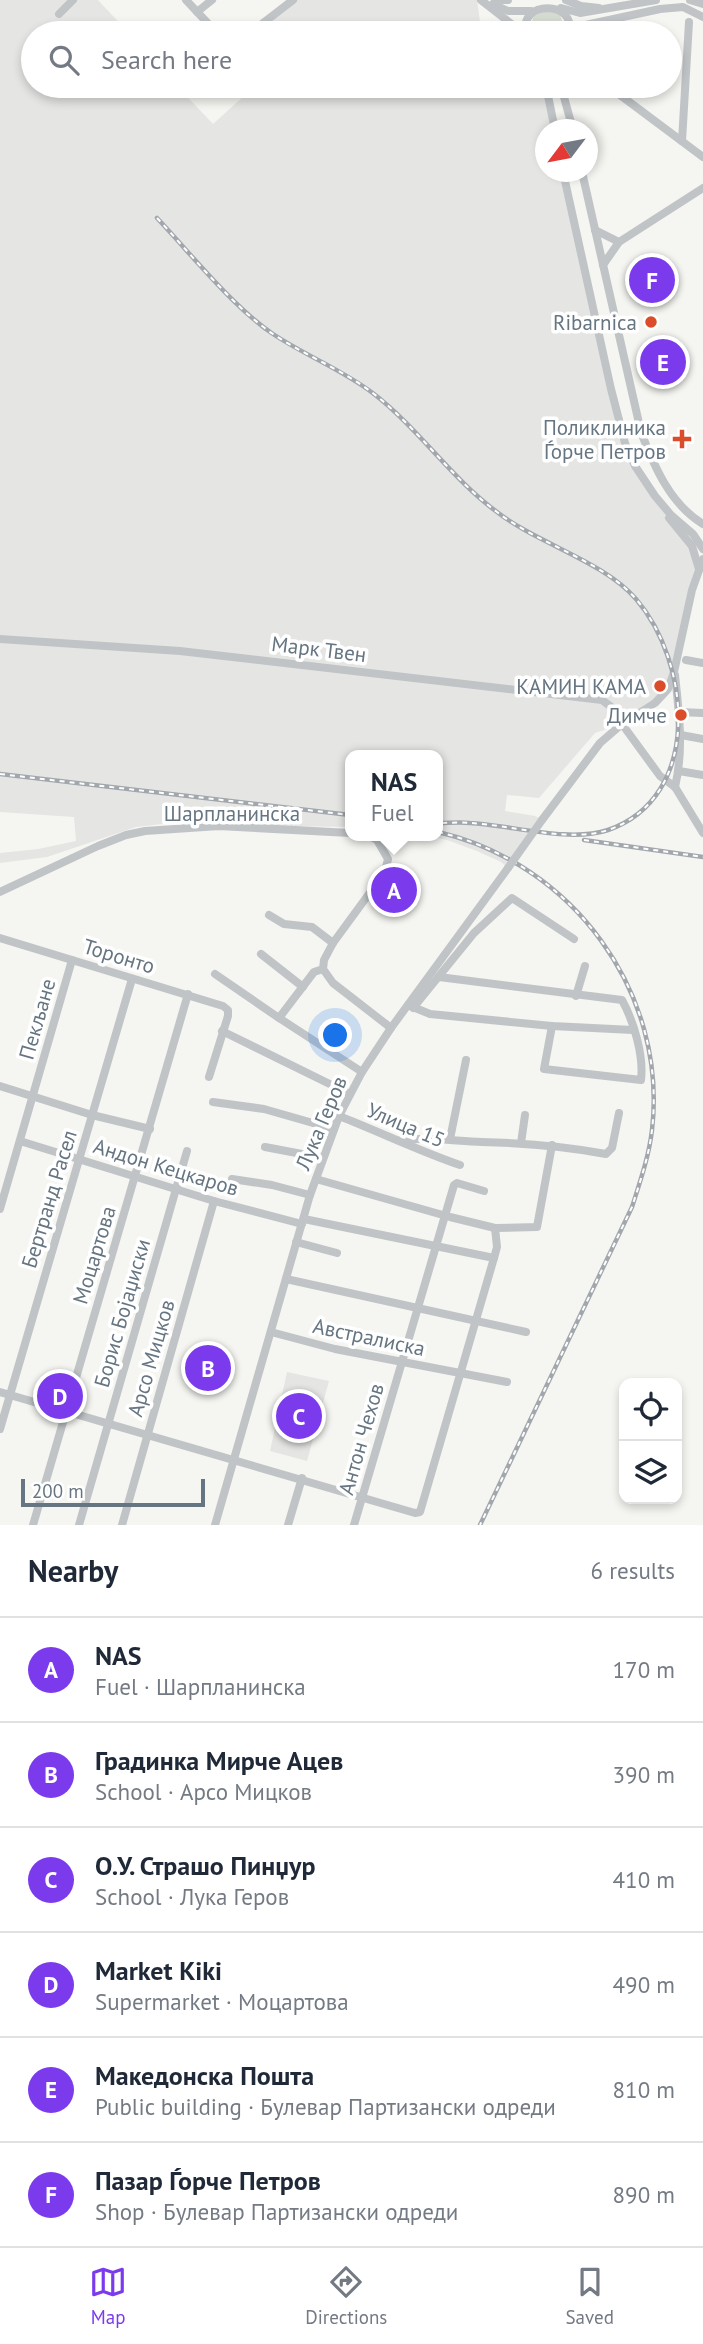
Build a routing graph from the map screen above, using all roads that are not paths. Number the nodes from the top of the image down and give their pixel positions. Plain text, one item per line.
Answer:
1 (73, 0) edge
2 (186, 0) edge
3 (212, 0) edge
4 (481, 0) edge
5 (486, 0) edge
6 (497, 0) edge
7 (508, 0) edge
8 (656, 0) edge
9 (690, 0) edge
10 (289, 1) edge
11 (558, 3) edge
12 (703, 4) edge
13 (531, 7) edge
14 (197, 12) junction
15 (59, 14) dead end
16 (703, 17) edge
17 (206, 21) edge
18 (265, 21) edge
19 (508, 21) edge
20 (569, 21) edge
21 (609, 21) edge
22 (689, 23) dead end
23 (549, 98) edge
24 (566, 98) edge
25 (624, 98) edge
26 (553, 119) edge
27 (571, 119) edge
28 (681, 141) junction
29 (703, 157) edge
30 (566, 182) edge
31 (584, 182) edge
32 (703, 188) edge
33 (595, 230) junction
34 (619, 242) junction
35 (603, 265) junction
36 (662, 506) junction
37 (703, 524) edge
38 (703, 549) edge
39 (703, 559) edge
40 (699, 569) junction
41 (703, 579) edge
42 (690, 599) junction
43 (0, 639) edge
44 (686, 660) dead end
45 (703, 663) edge
46 (674, 672) junction
47 (679, 712) junction
48 (703, 713) edge
49 (621, 724) junction
50 (681, 735) junction
51 (703, 739) edge
52 (679, 771) junction
53 (703, 775) edge
54 (675, 787) junction
55 (345, 833) edge
56 (703, 833) edge
57 (378, 841) edge
58 (1, 890) edge
59 (269, 915) dead end
60 (0, 938) edge
61 (574, 939) dead end
62 (333, 943) junction
63 (261, 954) dead end
64 (72, 960) junction
65 (585, 966) dead end
66 (324, 969) junction
67 (215, 974) dead end
68 (439, 977) junction
69 (132, 979) junction
70 (303, 987) junction
71 (188, 995) junction
72 (576, 996) junction
73 (410, 1007) junction
74 (279, 1018) junction
75 (552, 1026) junction
76 (391, 1028) junction
77 (633, 1030) junction
78 (222, 1031) junction
79 (466, 1060) dead end
80 (362, 1072) junction
81 (208, 1077) dead end
82 (0, 1086) edge
83 (350, 1094) junction
84 (33, 1096) junction
85 (213, 1102) dead end
86 (619, 1113) dead end
87 (92, 1115) junction
88 (525, 1115) dead end
89 (339, 1116) junction
90 (150, 1129) junction
91 (334, 1129) junction
92 (450, 1139) junction
93 (401, 1140) junction
94 (20, 1141) junction
95 (521, 1143) junction
96 (552, 1145) junction
97 (265, 1147) dead end
98 (187, 1151) dead end
99 (323, 1158) junction
100 (78, 1159) junction
101 (460, 1165) dead end
102 (135, 1177) junction
103 (232, 1179) dead end
104 (316, 1179) junction
105 (176, 1189) junction
106 (484, 1191) dead end
107 (310, 1195) junction
108 (214, 1201) junction
109 (0, 1209) edge
110 (443, 1215) junction
111 (303, 1221) junction
112 (495, 1228) junction
113 (296, 1242) junction
114 (435, 1246) junction
115 (337, 1253) dead end
116 (494, 1258) junction
117 (286, 1279) junction
118 (417, 1308) junction
119 (477, 1321) junction
120 (271, 1332) junction
121 (526, 1332) dead end
122 (401, 1362) junction
123 (461, 1374) junction
124 (507, 1382) dead end
125 (0, 1392) edge
126 (9, 1395) junction
127 (65, 1410) junction
128 (109, 1423) junction
129 (0, 1429) edge
130 (148, 1434) junction
131 (234, 1458) junction
132 (302, 1478) junction
133 (362, 1497) junction
134 (33, 1525) edge
135 (79, 1525) edge
136 (122, 1525) edge
137 (215, 1525) edge
138 (288, 1525) edge
139 (354, 1525) edge

1 - 15 street
2 - 14 street
3 - 14 street
4 - 19 street
5 - 13 street
6 - 7 street
8 - 11 street
9 - 12 street
10 - 18 street
11 - 13 street
11 - 20 street
14 - 17 street
16 - 21 street
22 - 28 street
23 - 26 street
24 - 27 street
25 - 28 street
28 - 29 street
30 - 36 street
31 - 33 street
32 - 34 street
33 - 34 street
33 - 35 street
34 - 35 street
35 - 37 street
36 - 38 street
36 - 40 street
39 - 40 street, Лука Геров
40 - 42 street, Лука Геров
41 - 42 street, Лука Геров
42 - 46 street, Лука Геров
43 - 49 street, Марк Твен
44 - 45 street
46 - 47 street
46 - 49 street, Лука Геров
47 - 48 street
47 - 50 street
49 - 54 street
49 - 73 street, Лука Геров, bridge
50 - 51 street
50 - 52 street
52 - 53 street
52 - 54 street
54 - 56 street
55 - 58 street, Шарпланинска
57 - 62 street
59 - 62 street
60 - 64 street, Торонто
61 - 68 street
62 - 66 street
63 - 70 street
64 - 69 street, Торонто
64 - 84 street, Пекљане
65 - 72 street
66 - 70 street
66 - 76 street
67 - 74 street
68 - 72 street
68 - 73 street
69 - 71 street, Торонто
69 - 87 street, Бертранд Расел
70 - 74 street
71 - 78 street, Торонто
71 - 90 street, Моцартова
72 - 77 street
73 - 75 street
73 - 76 street, Лука Геров
74 - 80 street
75 - 77 street
75 - 77 street
76 - 80 street, Лука Геров
78 - 81 street
78 - 83 street
79 - 92 street
80 - 83 street, Лука Геров
82 - 84 street
83 - 89 street, Лука Геров
84 - 87 street
84 - 94 street, Пекљане
85 - 91 street
86 - 96 street
87 - 90 street
87 - 100 street, Бертранд Расел
88 - 95 street
89 - 91 street, Лука Геров
89 - 93 street, Улица 15
90 - 102 street, Моцартова
91 - 99 street, Лука Геров
92 - 93 street
92 - 95 street
93 - 101 street, Улица 15
94 - 100 street, Андон Кецкаров
94 - 109 street, Пекљане
95 - 96 street
96 - 112 street
97 - 99 street
98 - 105 street, Борис Бојаџиски
99 - 104 street, Лука Геров
100 - 102 street, Андон Кецкаров
100 - 126 street, Бертранд Расел
102 - 105 street, Андон Кецкаров
102 - 127 street, Моцартова
103 - 107 street
104 - 107 street, Лука Геров
104 - 110 street
105 - 108 street, Андон Кецкаров
105 - 128 street, Борис Бојаџиски
106 - 110 street, Антон Чехов
107 - 111 street, Лука Геров
108 - 111 street, Андон Кецкаров
108 - 130 street, Арсо Мицков
110 - 112 street
110 - 114 street, Антон Чехов
111 - 113 street, Лука Геров
111 - 114 street, Андон Кецкаров
112 - 116 street
113 - 115 street
113 - 117 street, Лука Геров
114 - 116 street, Андон Кецкаров
114 - 118 street, Антон Чехов
116 - 119 street
117 - 118 street
117 - 120 street, Лука Геров
118 - 119 street
118 - 122 street, Антон Чехов
119 - 121 street
119 - 123 street
120 - 122 street, Австралиска
120 - 131 street, Лука Геров
122 - 123 street, Австралиска
122 - 133 street, Антон Чехов
123 - 124 street, Австралиска
123 - 133 street
125 - 126 street
126 - 127 street
126 - 129 street, Бертранд Расел
127 - 128 street
127 - 134 street, Моцартова
128 - 130 street
128 - 135 street, Борис Бојаџиски
130 - 131 street
130 - 136 street, Арсо Мицков
131 - 132 street
131 - 137 street, Лука Геров
132 - 133 street
132 - 138 street
133 - 139 street, Антон Чехов

